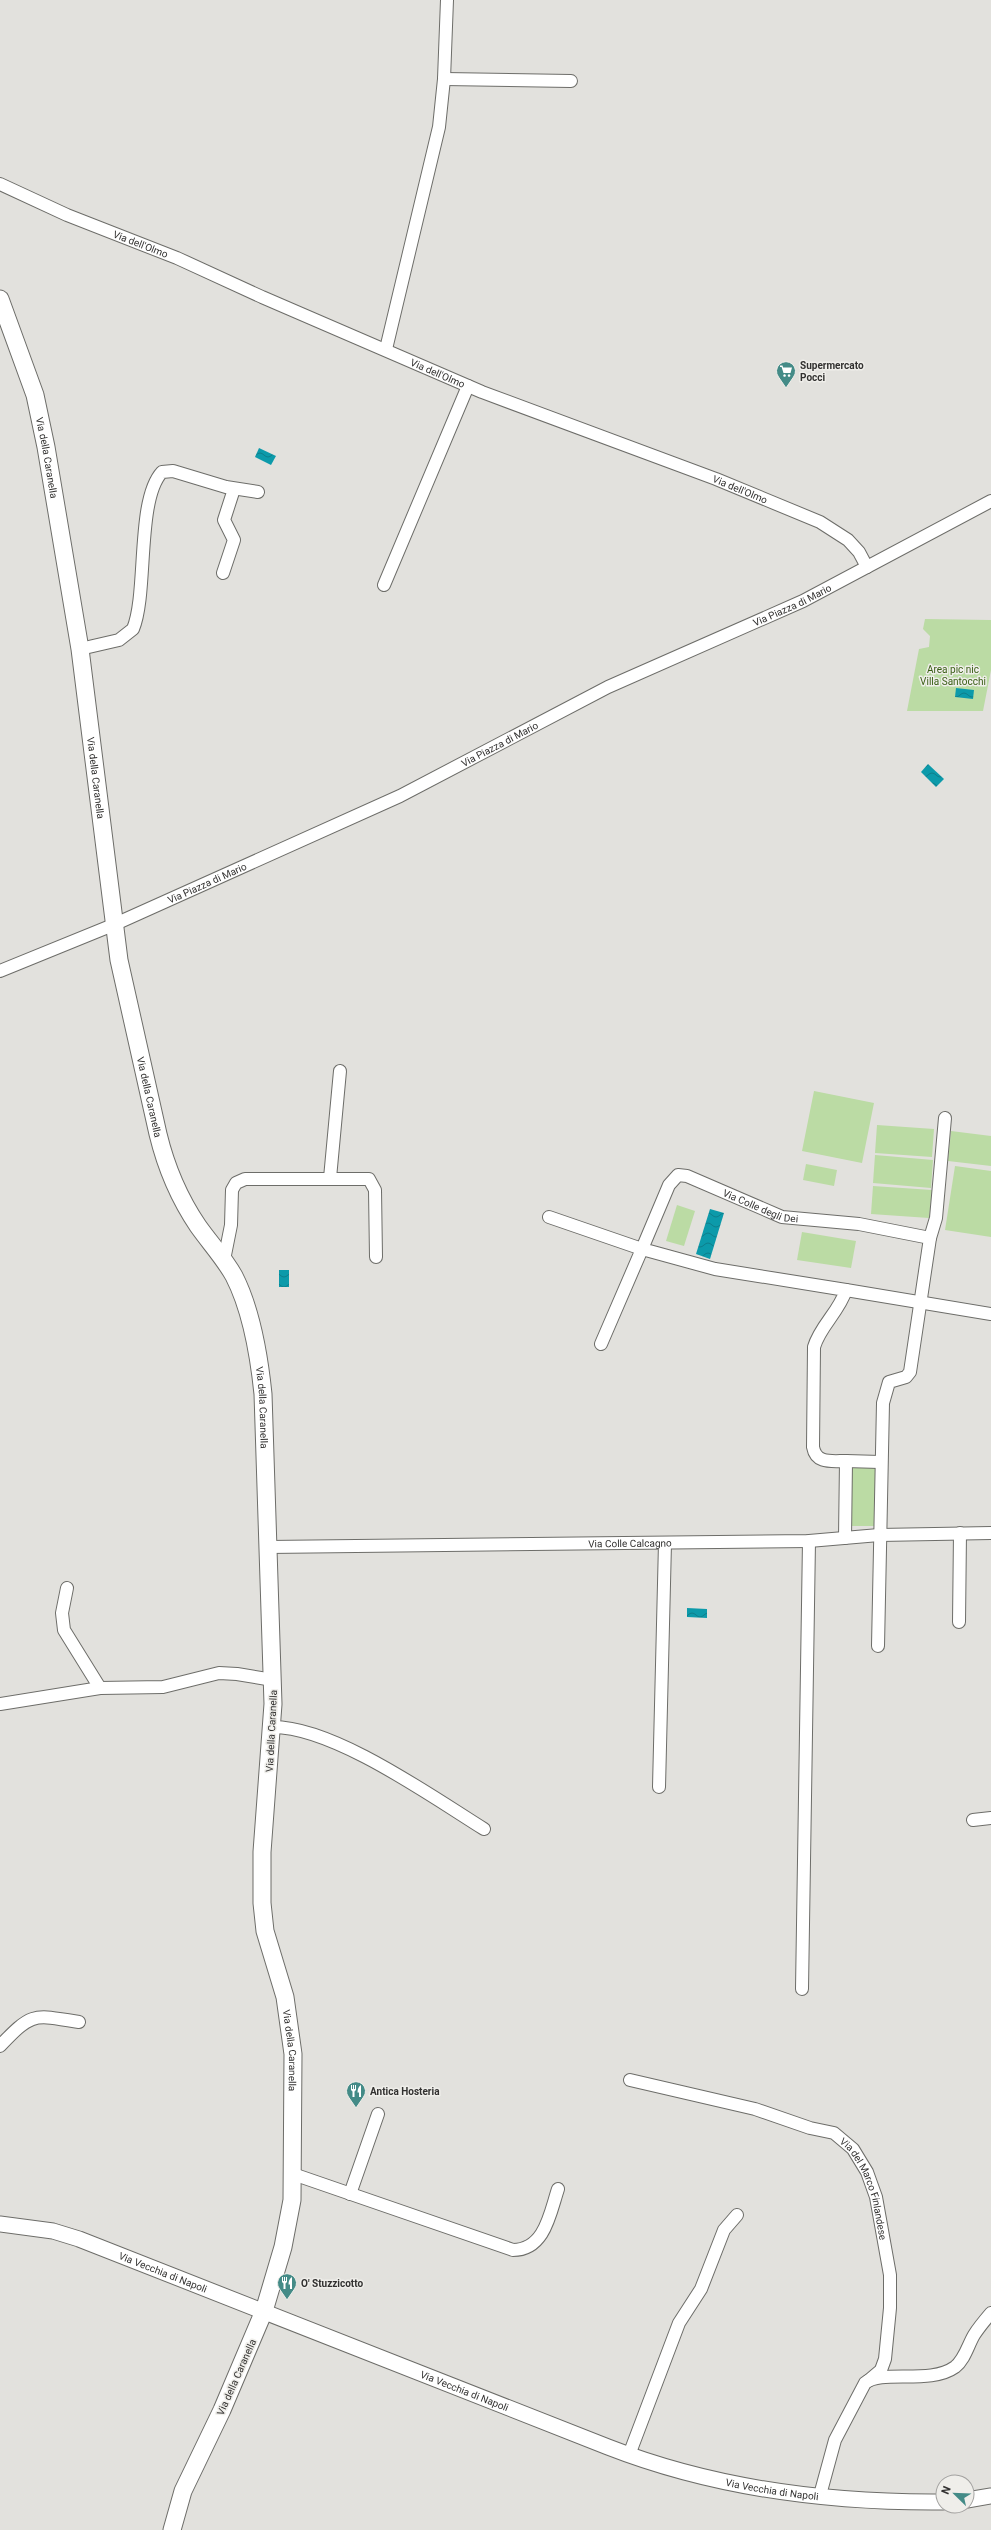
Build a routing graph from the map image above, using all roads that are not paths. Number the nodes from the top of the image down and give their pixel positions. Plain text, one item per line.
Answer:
1 (447, 0) edge
2 (444, 79) junction
3 (571, 81) dead end
4 (0, 184) edge
5 (0, 299) edge
6 (386, 349) junction
7 (468, 386) junction
8 (234, 489) junction
9 (258, 492) dead end
10 (991, 501) edge
11 (867, 567) junction
12 (223, 573) dead end
13 (384, 585) dead end
14 (80, 649) junction
15 (113, 925) junction
16 (0, 971) edge
17 (340, 1071) dead end
18 (945, 1118) dead end
19 (330, 1178) junction
20 (549, 1217) dead end
21 (930, 1238) junction
22 (642, 1249) junction
23 (376, 1256) dead end
24 (224, 1260) junction
25 (846, 1290) junction
26 (920, 1301) junction
27 (991, 1314) edge
28 (601, 1344) dead end
29 (846, 1461) junction
30 (880, 1462) junction
31 (960, 1533) junction
32 (991, 1533) edge
33 (879, 1534) junction
34 (845, 1538) junction
35 (809, 1541) junction
36 (665, 1543) junction
37 (268, 1547) junction
38 (67, 1588) dead end
39 (959, 1622) dead end
40 (878, 1646) dead end
41 (273, 1680) junction
42 (100, 1688) junction
43 (0, 1704) edge
44 (273, 1728) junction
45 (659, 1788) dead end
46 (991, 1818) edge
47 (973, 1820) dead end
48 (484, 1829) dead end
49 (802, 1989) dead end
50 (79, 2022) dead end
51 (0, 2046) edge
52 (630, 2080) dead end
53 (378, 2114) dead end
54 (293, 2174) junction
55 (558, 2189) dead end
56 (350, 2194) junction
57 (737, 2215) dead end
58 (0, 2224) edge
59 (264, 2311) junction
60 (991, 2313) edge
61 (868, 2381) junction
62 (629, 2455) junction
63 (820, 2495) junction
64 (991, 2496) edge
65 (975, 2499) edge
66 (935, 2502) edge
67 (172, 2530) edge

1 - 2 street
2 - 3 street
2 - 6 street
4 - 6 street, Via dell'Olmo
5 - 14 main road, Via della Caranella
6 - 7 street, Via dell'Olmo
7 - 11 street, Via dell'Olmo
7 - 13 street
8 - 9 street
8 - 12 street
8 - 14 street
10 - 11 street, Via Piazza di Mario
11 - 15 street, Via Piazza di Mario
14 - 15 main road, Via della Caranella
15 - 16 street, Via Piazza di Mario
15 - 24 main road, Via della Caranella
17 - 19 street
18 - 21 street
19 - 23 street
19 - 24 street
20 - 22 street
21 - 22 street, Via Colle degli Dei
21 - 26 street
22 - 25 street
22 - 28 street, Via Colle degli Dei
24 - 37 main road, Via della Caranella
25 - 26 street
25 - 29 street
26 - 27 street
26 - 30 street
29 - 30 street
29 - 34 street
30 - 33 street
31 - 32 street, Via Colle Calcagno
31 - 33 street, Via Colle Calcagno
31 - 39 street
33 - 34 street, Via Colle Calcagno
33 - 40 street
34 - 35 street, Via Colle Calcagno
35 - 36 street, Via Colle Calcagno
35 - 49 street
36 - 37 street, Via Colle Calcagno
36 - 45 street
37 - 41 main road, Via della Caranella
38 - 42 street
41 - 42 street
41 - 44 main road, Via della Caranella
42 - 43 street
44 - 48 street
44 - 54 main road, Via della Caranella
46 - 47 street
50 - 51 street
52 - 61 street, Via del Marco Finlandese
53 - 56 street
54 - 56 street
54 - 59 main road, Via della Caranella
55 - 56 street
57 - 62 street
58 - 59 street, Via Vecchia di Napoli
59 - 62 street, Via Vecchia di Napoli
59 - 67 main road, Via della Caranella
60 - 61 street
61 - 63 street, Via del Marco Finlandese
62 - 63 street, Via Vecchia di Napoli
63 - 66 street, Via Vecchia di Napoli
64 - 65 street

